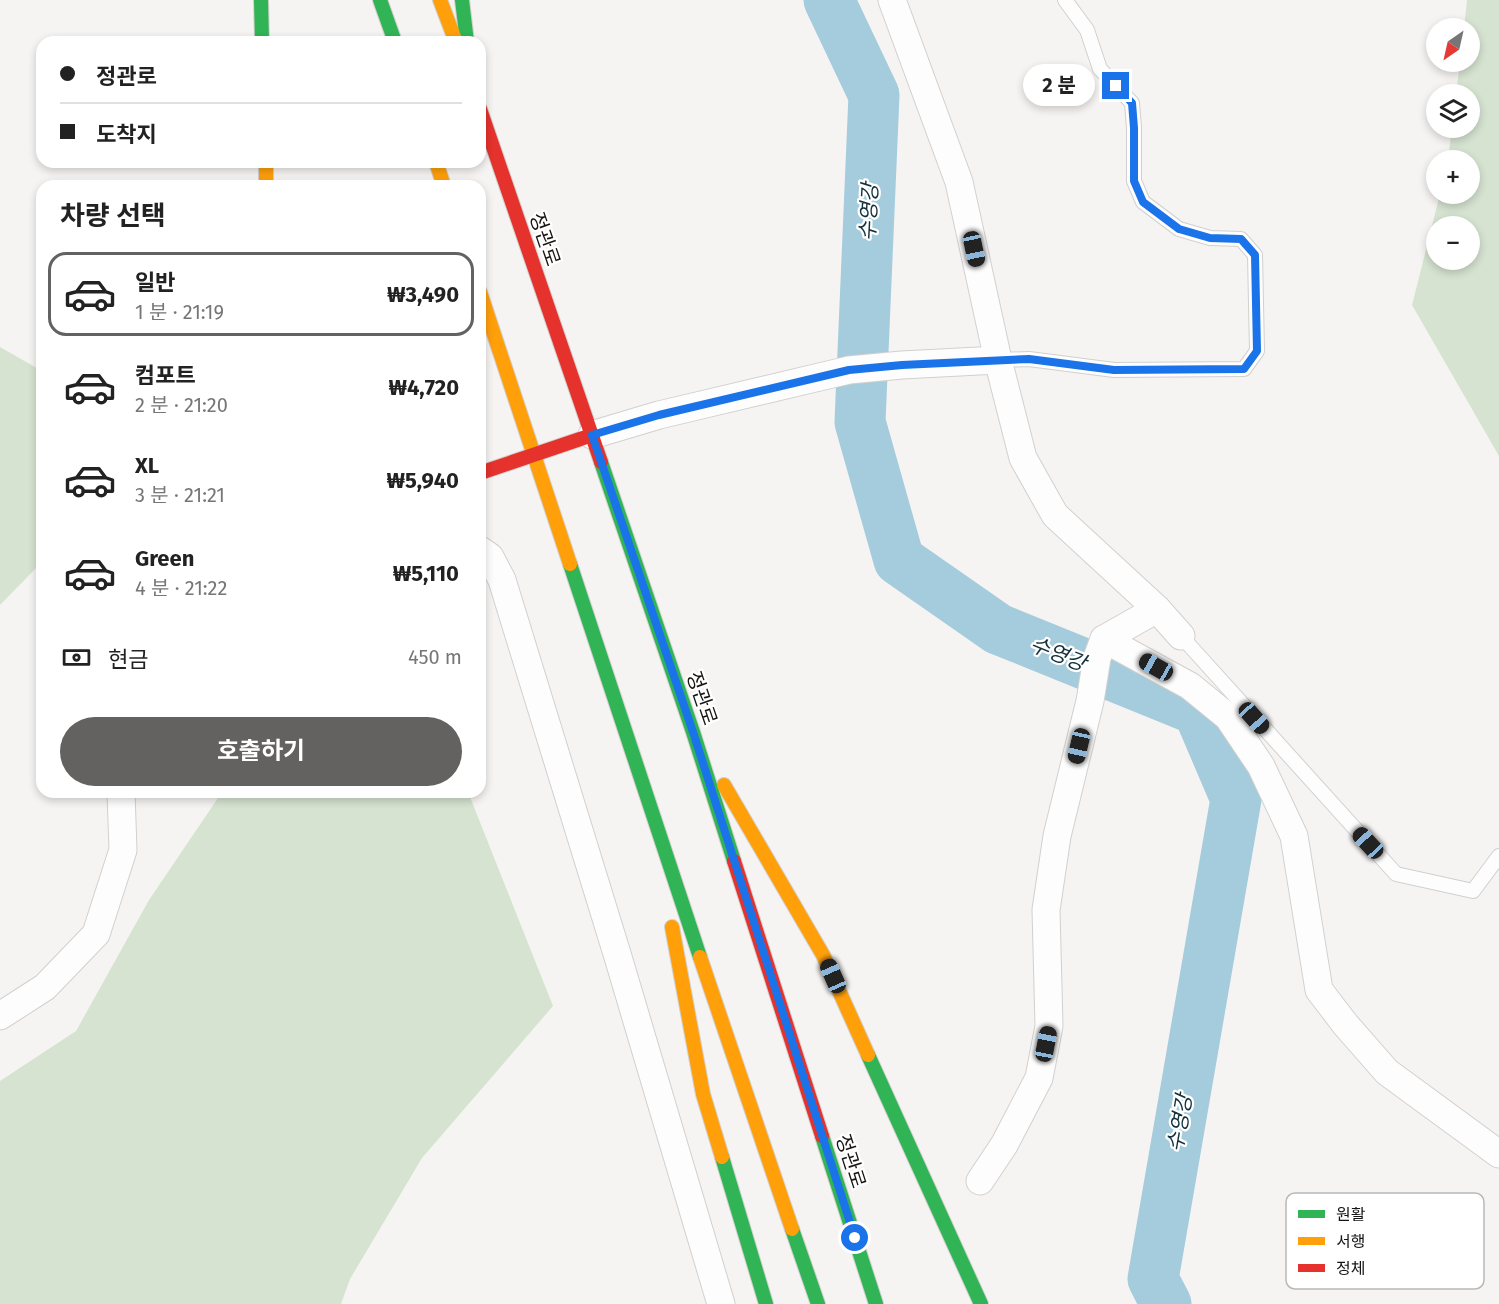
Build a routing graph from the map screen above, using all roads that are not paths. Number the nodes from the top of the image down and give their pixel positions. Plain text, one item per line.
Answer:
1 (261, 0) edge
2 (380, 0) edge
3 (440, 0) edge
4 (462, 0) edge
5 (892, 0) edge
6 (1065, 0) edge
7 (262, 36) edge
8 (393, 36) edge
9 (454, 36) edge
10 (466, 36) edge
11 (486, 126) edge
12 (486, 310) edge
13 (999, 360) junction
14 (592, 435) junction
15 (535, 454) junction
16 (486, 471) edge
17 (486, 554) edge
18 (1157, 609) junction
19 (1181, 636) joint
20 (1100, 648) junction
21 (693, 732) junction
22 (122, 798) edge
23 (652, 816) junction
24 (1499, 856) edge
25 (0, 1016) edge
26 (1499, 1154) edge
27 (980, 1181) dead end
28 (721, 1304) edge
29 (766, 1304) edge
30 (818, 1304) edge
31 (876, 1304) edge
32 (981, 1304) edge

1 - 7 main road
2 - 8 main road
3 - 9 main road
4 - 10 main road
5 - 13 street
6 - 13 lane
11 - 14 main road, 정관로
12 - 15 main road
13 - 14 street
13 - 18 street
14 - 15 main road
14 - 21 main road, 정관로
15 - 16 main road
15 - 23 main road
17 - 28 street
18 - 19 street
18 - 20 street
19 - 24 lane
20 - 26 street
20 - 27 street
21 - 31 main road, 정관로
21 - 32 main road
22 - 25 street
23 - 29 main road
23 - 30 main road

